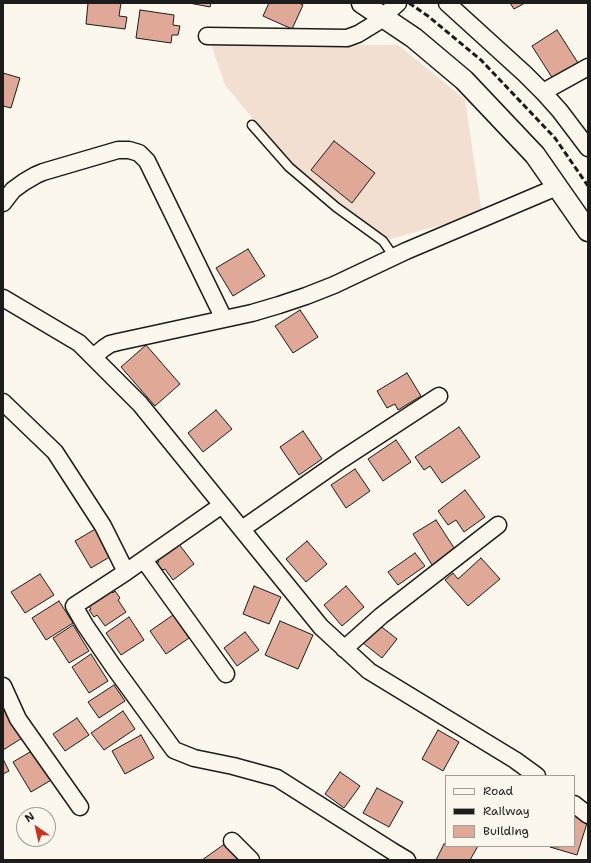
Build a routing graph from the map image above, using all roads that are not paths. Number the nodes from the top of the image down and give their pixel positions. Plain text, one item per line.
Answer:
1 (362, 3) edge
2 (398, 3) edge
3 (446, 3) edge
4 (384, 17) junction
5 (207, 36) dead end
6 (588, 67) edge
7 (543, 92) junction
8 (252, 125) dead end
9 (588, 148) edge
10 (557, 187) junction
11 (3, 204) edge
12 (588, 231) edge
13 (394, 256) junction
14 (5, 302) edge
15 (224, 319) junction
16 (94, 357) junction
17 (440, 396) dead end
18 (3, 402) edge
19 (222, 505) junction
20 (498, 525) dead end
21 (242, 529) junction
22 (144, 560) junction
23 (126, 572) junction
24 (344, 649) junction
25 (226, 674) dead end
26 (3, 686) edge
27 (536, 775) edge
28 (575, 805) edge
29 (80, 807) dead end
30 (588, 815) edge
31 (232, 841) dead end
32 (251, 860) edge
33 (407, 860) edge

1 - 4 street
2 - 4 street
3 - 7 street
4 - 5 street
4 - 10 street
6 - 7 street
7 - 9 street
8 - 13 lane
10 - 12 street
10 - 13 street
11 - 15 street
13 - 15 street
14 - 16 street
15 - 16 street
16 - 19 street
17 - 21 street
18 - 23 street
19 - 21 street
19 - 22 street
20 - 24 street
21 - 24 street
22 - 23 street
22 - 25 street
23 - 33 street
24 - 27 street
26 - 29 street
28 - 30 street
31 - 32 street

